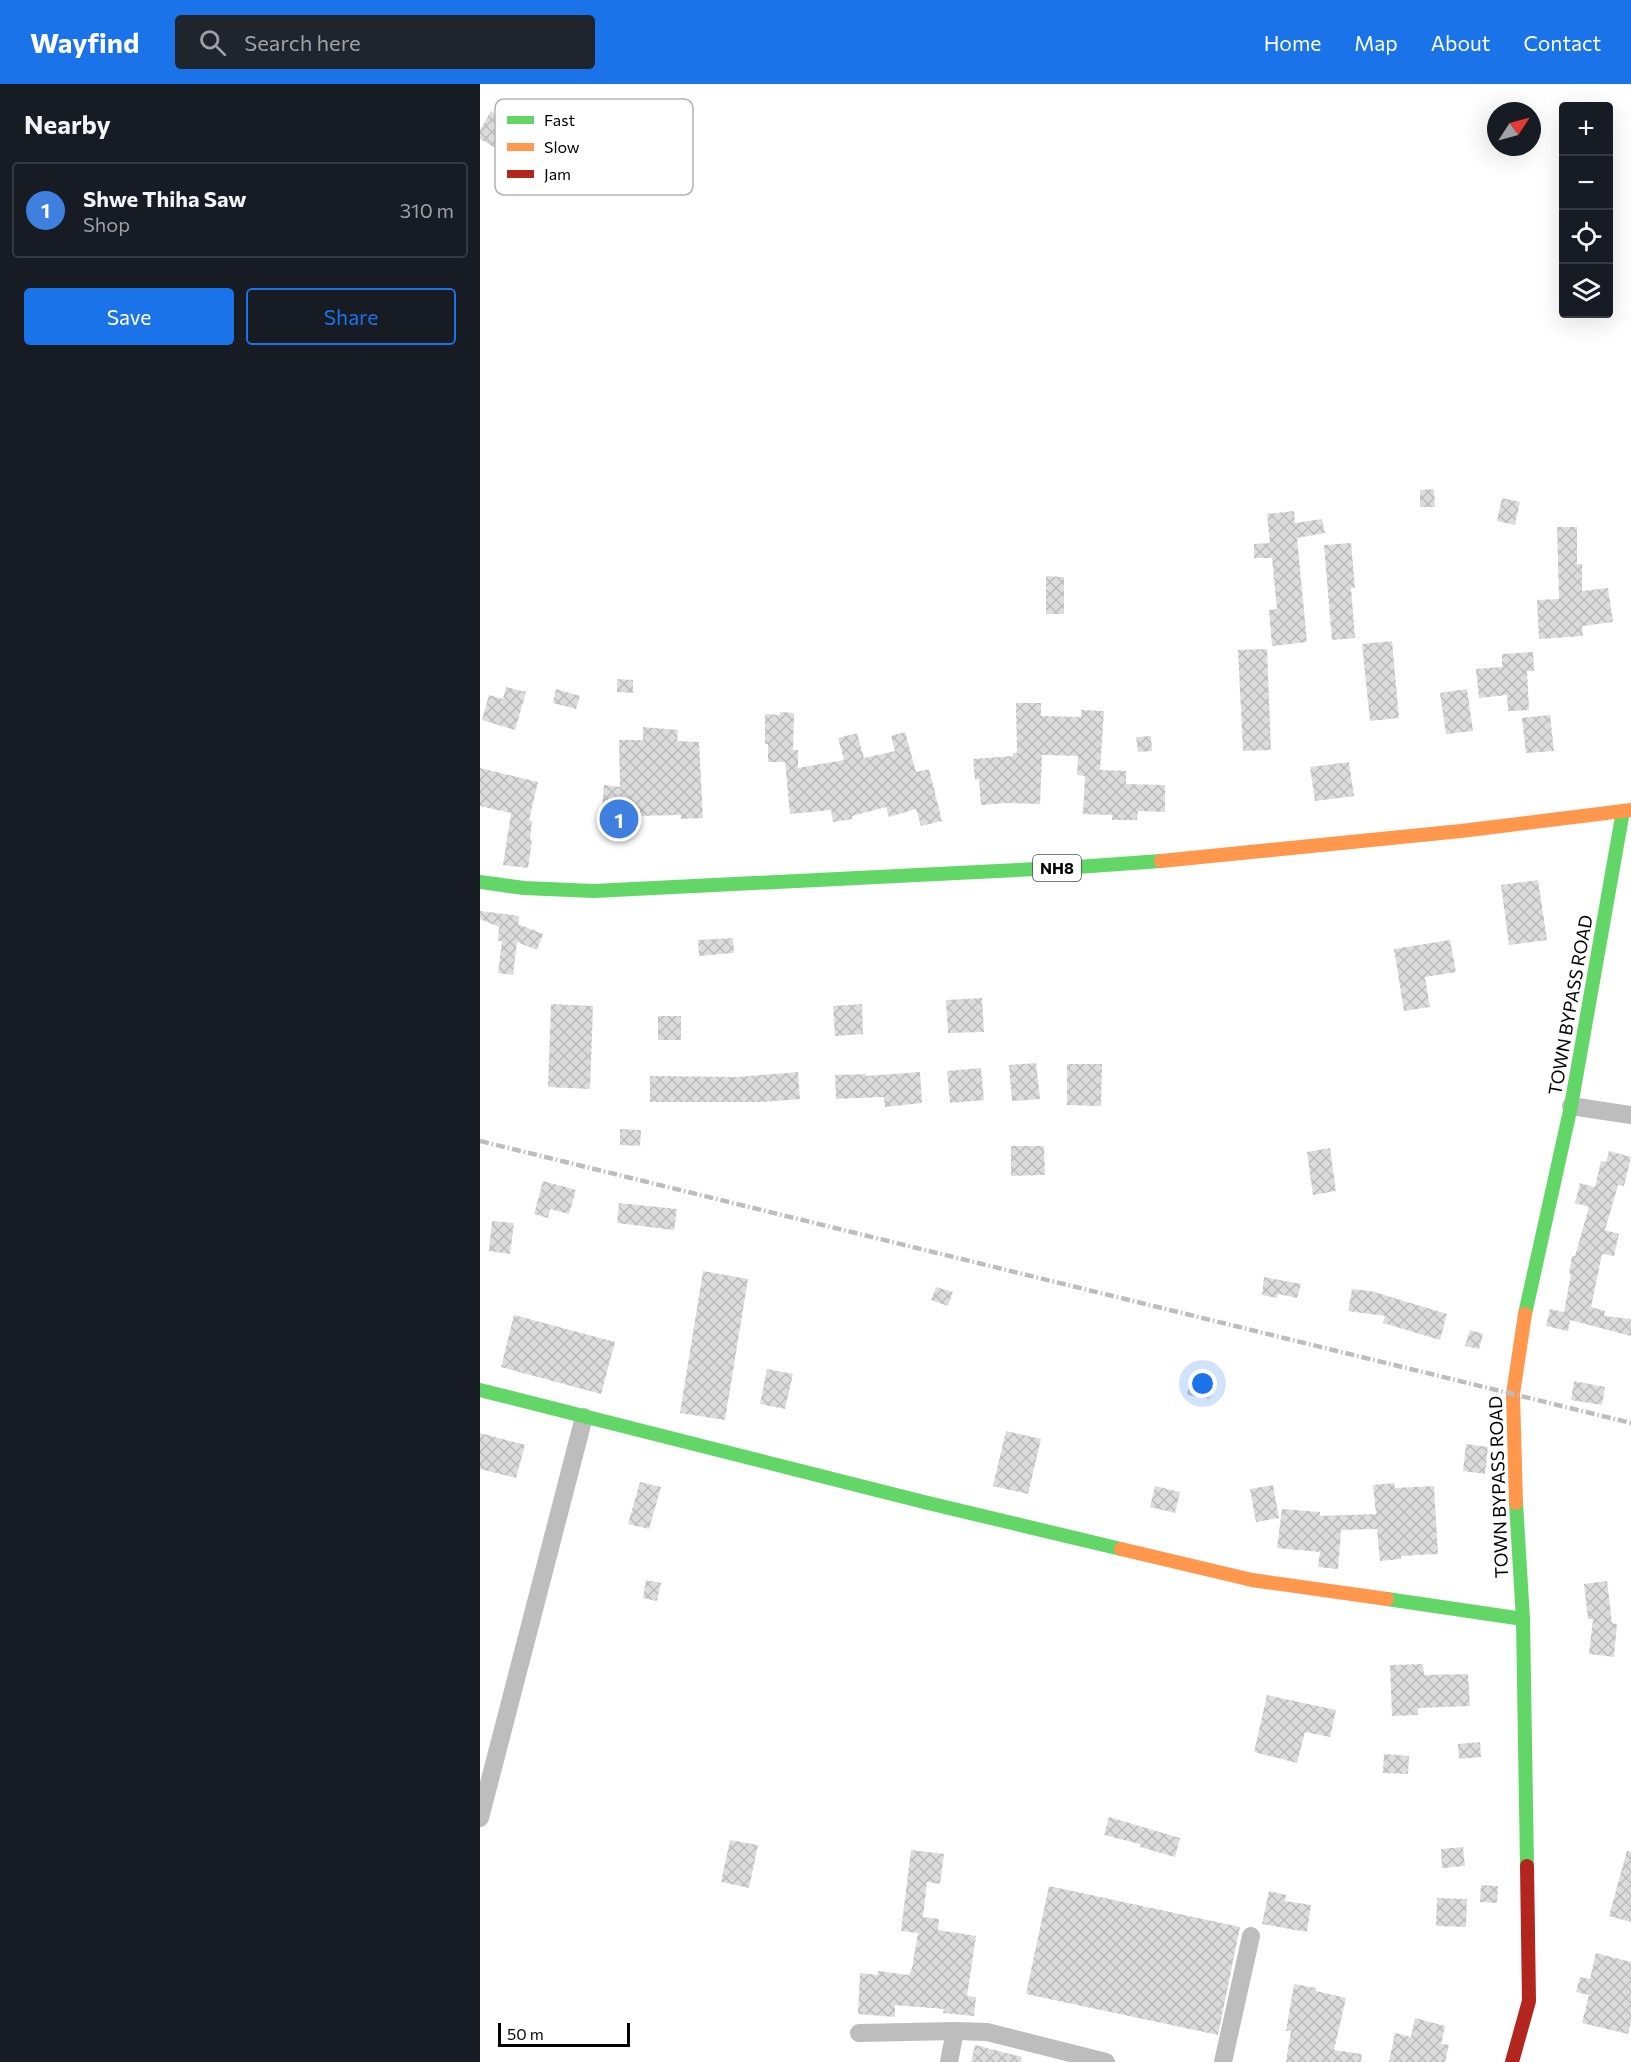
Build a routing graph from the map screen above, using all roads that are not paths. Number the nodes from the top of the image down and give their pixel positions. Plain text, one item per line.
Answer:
1 (1627, 810) edge
2 (480, 882) edge
3 (1571, 1106) junction
4 (1631, 1115) edge
5 (480, 1390) edge
6 (584, 1417) junction
7 (1523, 1619) junction
8 (480, 1818) edge
9 (1251, 1936) dead end
10 (955, 2031) junction
11 (859, 2033) dead end
12 (1094, 2061) edge
13 (949, 2062) edge
14 (1222, 2062) edge
15 (1512, 2062) edge

1 - 2 main road, NH8
1 - 3 main road, TOWN BYPASS ROAD
3 - 4 street
3 - 7 main road, TOWN BYPASS ROAD
5 - 6 main road
6 - 7 main road
6 - 8 street
7 - 15 main road, TOWN BYPASS ROAD
9 - 14 street
10 - 11 street
10 - 12 street
10 - 13 street

